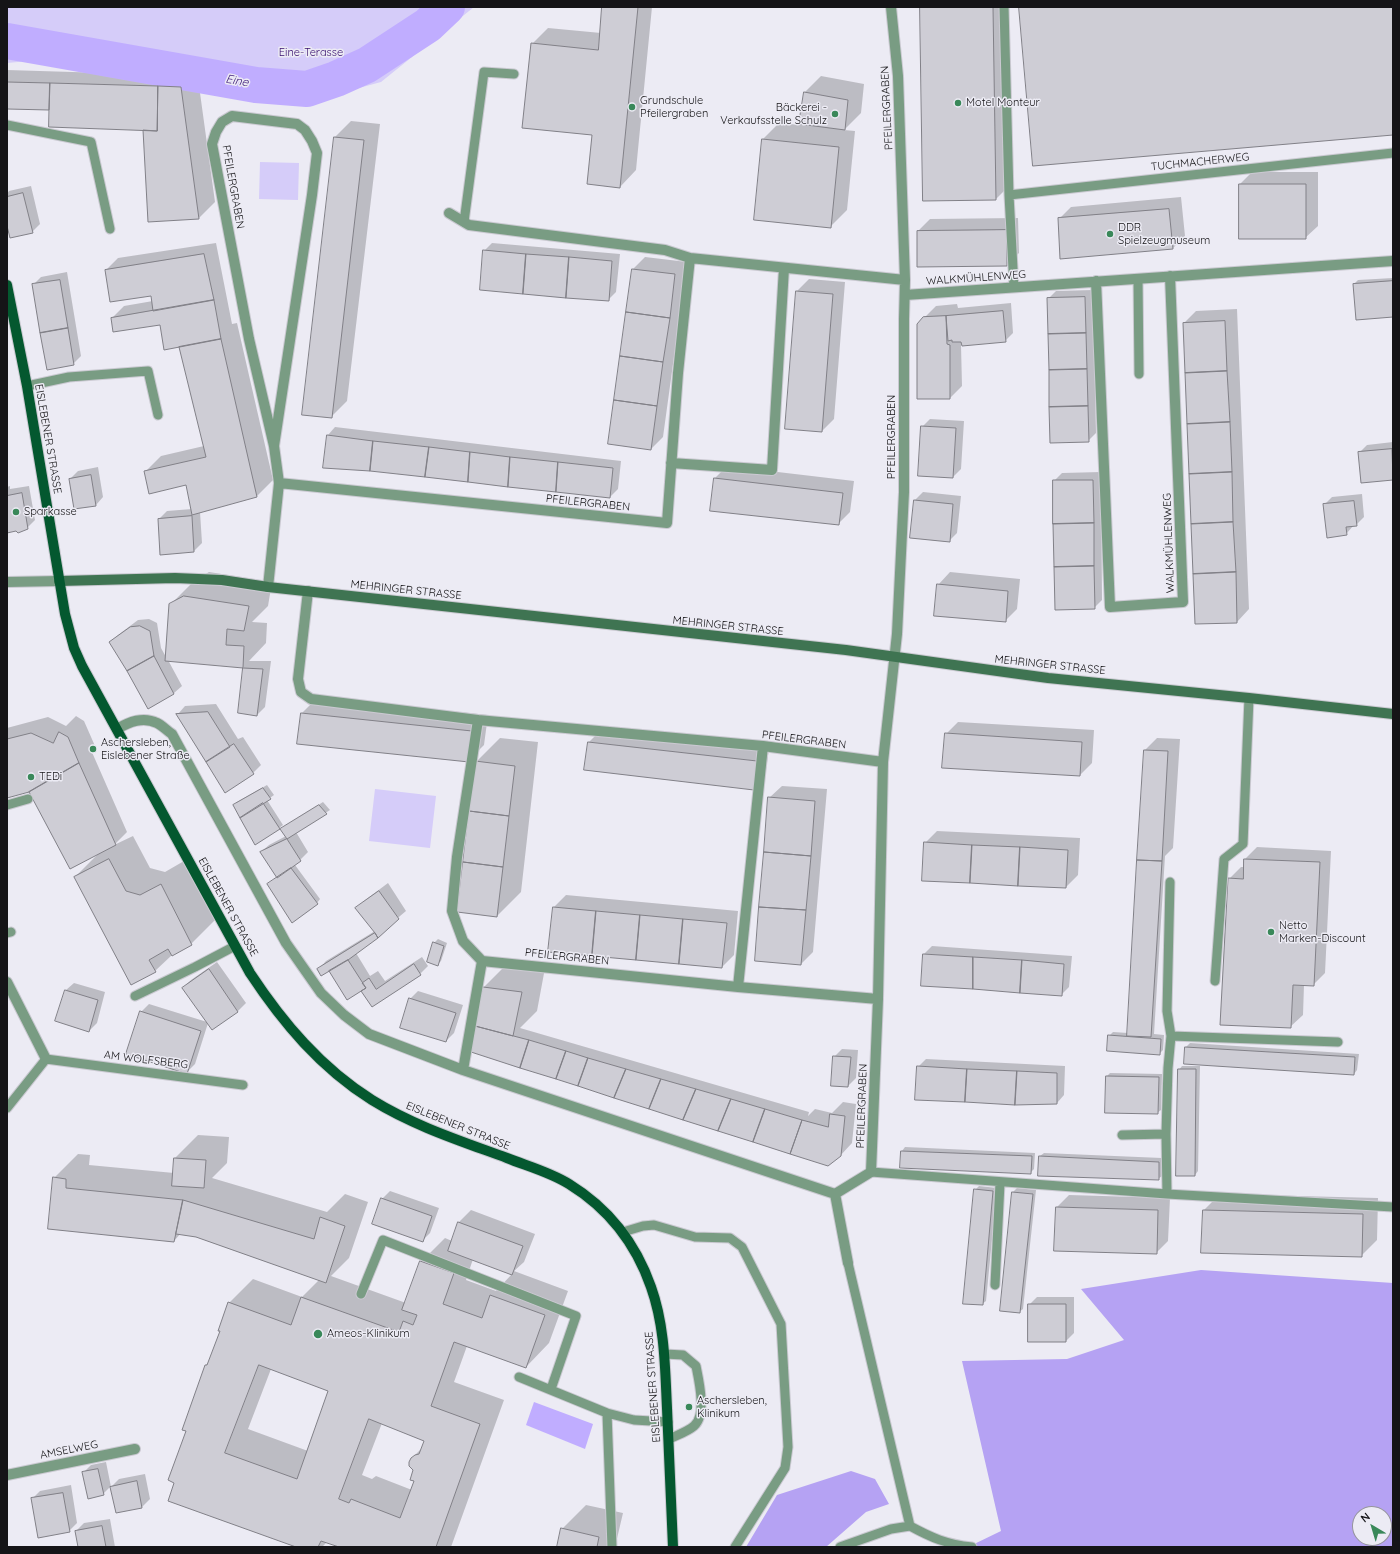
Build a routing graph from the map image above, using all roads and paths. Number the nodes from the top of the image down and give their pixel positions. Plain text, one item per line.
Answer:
1 (891, 7) edge
2 (1004, 7) edge
3 (514, 74) dead end
4 (7, 125) edge
5 (1393, 153) edge
6 (1009, 195) junction
7 (449, 213) dead end
8 (464, 222) junction
9 (110, 229) dead end
10 (690, 258) junction
11 (1393, 261) edge
12 (784, 268) junction
13 (1170, 276) junction
14 (1138, 279) junction
15 (905, 280) junction
16 (1096, 282) junction
17 (7, 285) edge
18 (1014, 288) junction
19 (905, 295) junction
20 (1139, 374) dead end
21 (27, 386) junction
22 (158, 415) dead end
23 (274, 446) junction
24 (671, 463) junction
25 (279, 483) junction
26 (59, 581) junction
27 (7, 582) edge
28 (268, 587) junction
29 (308, 591) junction
30 (894, 657) junction
31 (1249, 698) junction
32 (1393, 714) edge
33 (478, 720) junction
34 (117, 729) junction
35 (763, 746) junction
36 (883, 762) junction
37 (28, 799) dead end
38 (7, 805) edge
39 (1170, 882) dead end
40 (235, 946) junction
41 (482, 961) junction
42 (1215, 981) dead end
43 (7, 982) edge
44 (738, 987) junction
45 (135, 996) dead end
46 (878, 999) junction
47 (1171, 1036) junction
48 (1338, 1042) dead end
49 (46, 1059) junction
50 (464, 1070) junction
51 (243, 1085) dead end
52 (7, 1108) edge
53 (1166, 1134) junction
54 (1122, 1135) dead end
55 (871, 1172) junction
56 (1000, 1183) junction
57 (835, 1194) junction
58 (1167, 1194) junction
59 (1393, 1207) edge
60 (623, 1232) junction
61 (848, 1264) joint
62 (995, 1285) dead end
63 (361, 1294) dead end
64 (665, 1354) junction
65 (519, 1377) dead end
66 (551, 1389) junction
67 (607, 1413) junction
68 (668, 1422) junction
69 (669, 1439) junction
70 (135, 1449) dead end
71 (7, 1475) edge
72 (910, 1526) junction
73 (612, 1547) edge
74 (673, 1547) edge
75 (735, 1547) edge
76 (840, 1547) edge
77 (972, 1547) edge

1 - 15 street, PFEILERGRABEN
2 - 6 lane
3 - 8 lane
4 - 9 lane
5 - 6 lane, TUCHMACHERWEG
6 - 18 lane
7 - 8 street
8 - 10 street
10 - 12 street
10 - 24 street, PFEILERGRABEN
11 - 13 street, WALKMÜHLENWEG
12 - 15 street
12 - 24 street
13 - 14 street, WALKMÜHLENWEG
13 - 16 street, WALKMÜHLENWEG
14 - 16 street, WALKMÜHLENWEG
14 - 20 lane
15 - 19 street, PFEILERGRABEN
16 - 18 street, WALKMÜHLENWEG
17 - 21 main road, EISLEBENER STRASSE
18 - 19 street, WALKMÜHLENWEG
19 - 30 street, PFEILERGRABEN
21 - 22 lane
21 - 26 main road, EISLEBENER STRASSE
23 - 23 street, PFEILERGRABEN
23 - 25 street, PFEILERGRABEN
24 - 25 street, PFEILERGRABEN
25 - 28 street
26 - 27 street
26 - 28 main road, MEHRINGER STRASSE
26 - 34 main road, EISLEBENER STRASSE
28 - 29 main road, MEHRINGER STRASSE
29 - 30 main road, MEHRINGER STRASSE
29 - 33 street, PFEILERGRABEN
30 - 31 main road, MEHRINGER STRASSE
30 - 36 street, PFEILERGRABEN
31 - 32 main road, MEHRINGER STRASSE
31 - 42 lane
33 - 35 street, PFEILERGRABEN
33 - 41 street
34 - 40 main road, EISLEBENER STRASSE
34 - 50 street
35 - 36 street, PFEILERGRABEN
35 - 44 street
36 - 46 street, PFEILERGRABEN
37 - 38 lane
39 - 47 lane
40 - 45 lane
40 - 60 main road, EISLEBENER STRASSE
41 - 44 street, PFEILERGRABEN
41 - 50 street
43 - 49 street
44 - 46 street, PFEILERGRABEN
46 - 55 street, PFEILERGRABEN
47 - 48 lane
47 - 53 lane
49 - 51 lane, AM WOLFSBERG
49 - 52 lane
50 - 57 street
53 - 54 lane
53 - 58 lane
55 - 56 lane
55 - 57 street
56 - 58 lane
56 - 62 lane
57 - 61 street
58 - 59 lane
60 - 64 main road, EISLEBENER STRASSE
60 - 75 lane
61 - 72 lane
63 - 66 lane
64 - 68 main road, EISLEBENER STRASSE
64 - 69 lane
65 - 66 lane
66 - 67 lane
67 - 68 lane
67 - 73 lane
68 - 69 main road, EISLEBENER STRASSE
69 - 74 main road, EISLEBENER STRASSE
70 - 71 street, AMSELWEG
72 - 76 lane
72 - 77 lane

